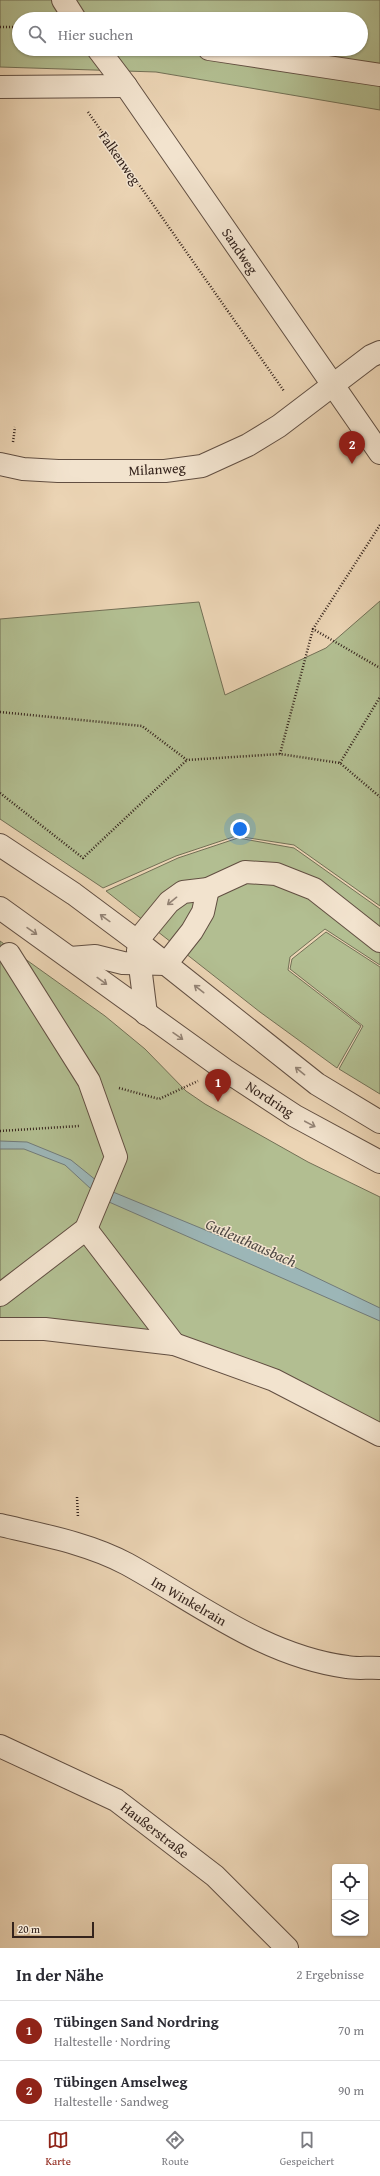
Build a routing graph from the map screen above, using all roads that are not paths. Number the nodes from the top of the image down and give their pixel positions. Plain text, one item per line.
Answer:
1 (62, 0) edge
2 (71, 12) edge
3 (103, 56) edge
4 (255, 56) edge
5 (380, 75) edge
6 (0, 86) edge
7 (126, 86) junction
8 (380, 352) edge
9 (332, 386) junction
10 (380, 453) edge
11 (0, 464) edge
12 (0, 845) edge
13 (208, 889) junction
14 (0, 908) edge
15 (137, 941) junction
16 (380, 941) edge
17 (9, 954) dead end
18 (70, 958) junction
19 (139, 964) junction
20 (166, 964) junction
21 (146, 1014) junction
22 (380, 1122) edge
23 (380, 1162) edge
24 (86, 1229) junction
25 (0, 1295) edge
26 (0, 1329) edge
27 (174, 1344) junction
28 (380, 1435) edge
29 (0, 1525) edge
30 (380, 1668) edge
31 (0, 1746) edge
32 (287, 1948) edge

1 - 2 street
3 - 7 street, Sandweg
4 - 5 street
6 - 7 street
7 - 9 street, Sandweg
8 - 9 street, Milanweg
9 - 10 street, Sandweg
9 - 11 street, Milanweg
15 -> 12 street
13 -> 15 street
13 - 16 street
13 - 20 street
14 -> 18 street, Nordring
15 - 19 street
15 - 20 street
17 - 24 street
18 - 19 street
18 -> 21 street, Nordring
19 - 20 street
19 - 21 street
22 -> 20 street
21 -> 23 street, Nordring
24 - 25 street
24 - 27 street
26 - 27 street
27 - 28 street
29 - 30 street, Im Winkelrain
31 - 32 street, Haußerstraße

